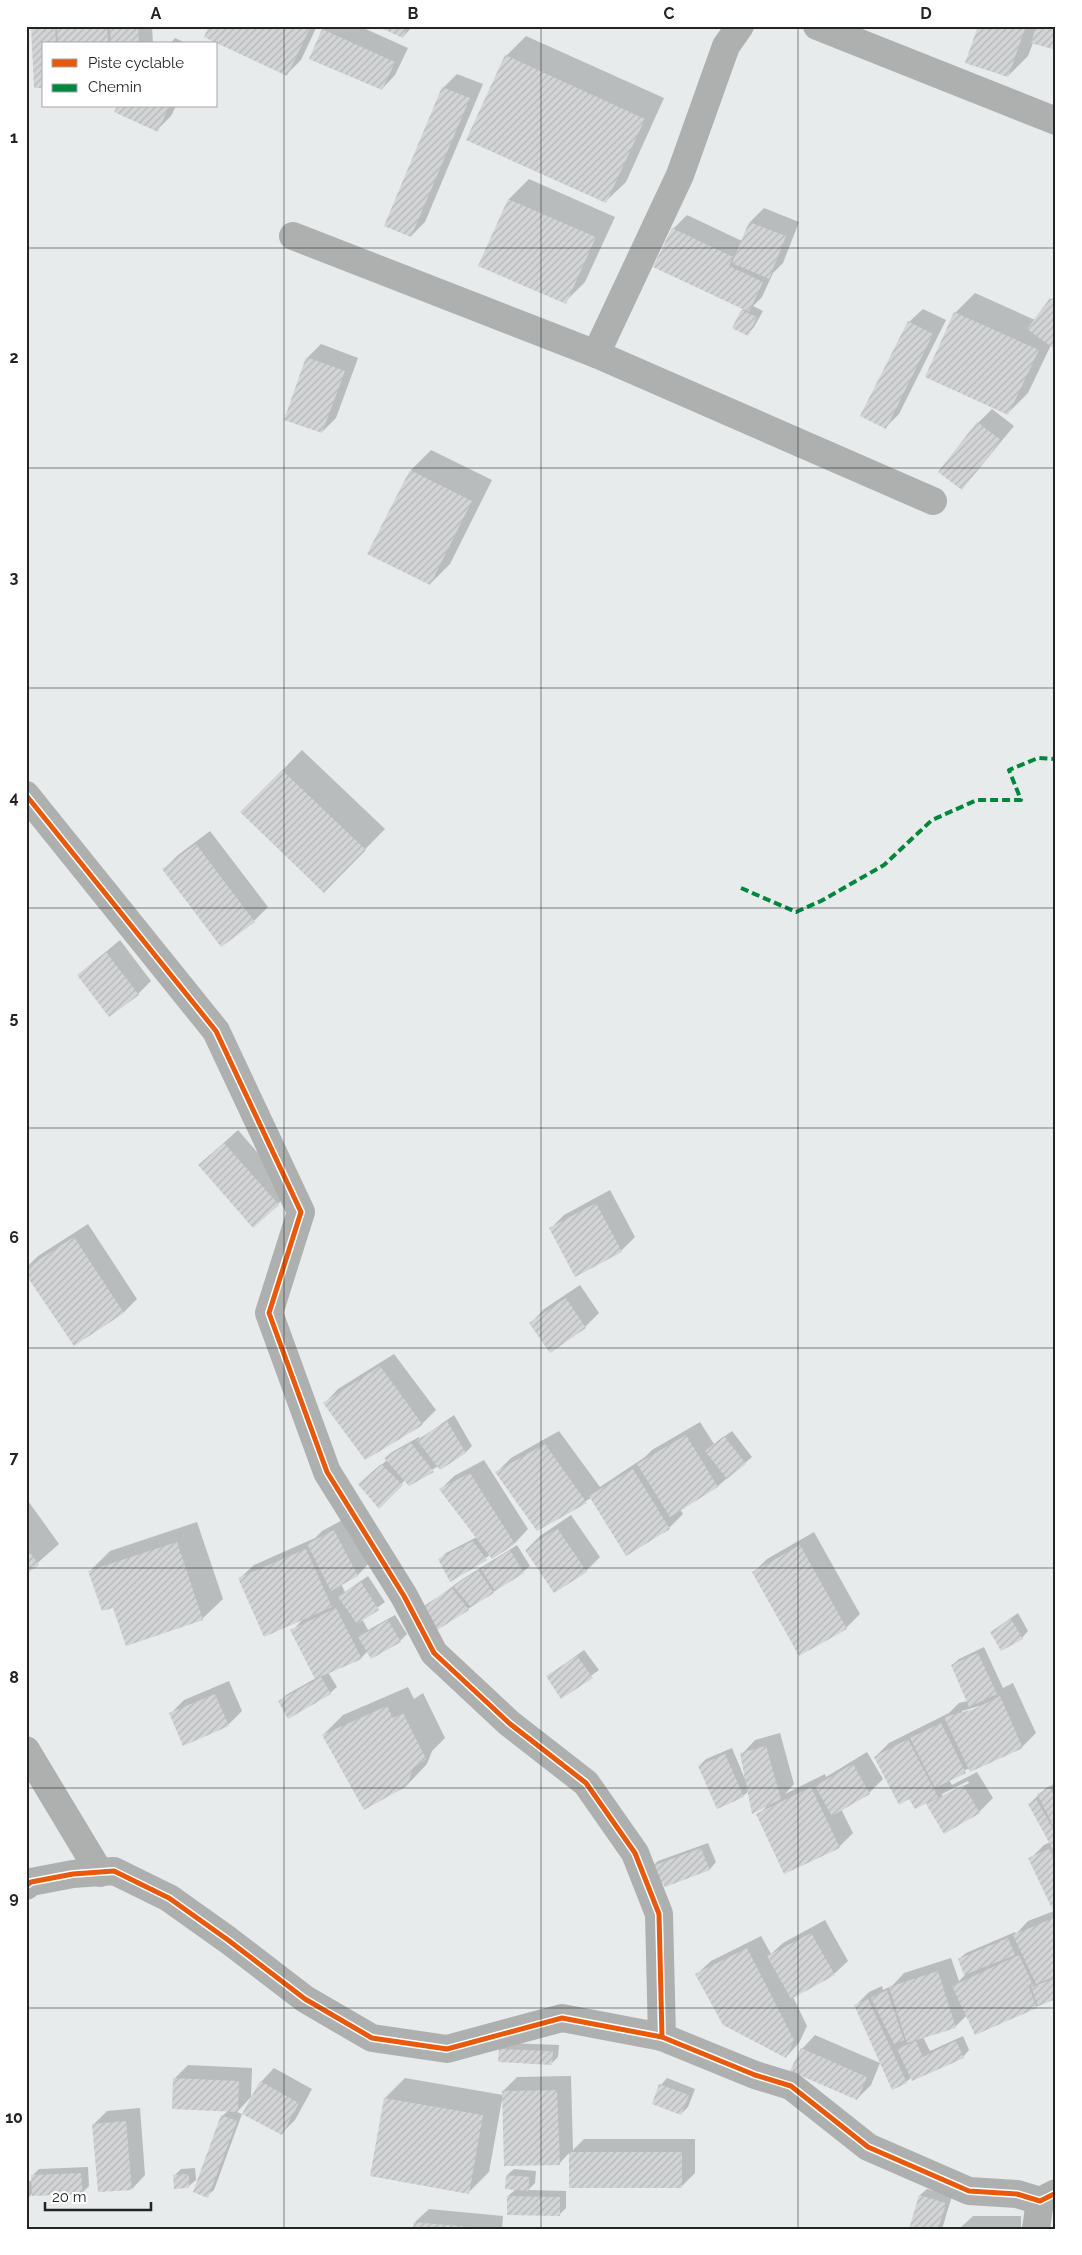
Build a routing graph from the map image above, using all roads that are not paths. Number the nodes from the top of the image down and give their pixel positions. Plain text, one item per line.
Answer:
1 (740, 26) edge
2 (817, 26) edge
3 (1056, 121) edge
4 (293, 236) dead end
5 (596, 354) junction
6 (933, 501) dead end
7 (26, 795) edge
8 (26, 1750) edge
9 (100, 1872) junction
10 (26, 1886) edge
11 (662, 2037) junction
12 (1048, 2197) edge
13 (1036, 2229) edge

1 - 5 street
2 - 3 street
4 - 5 street
5 - 6 street
7 - 11 street
8 - 9 street
9 - 10 street
9 - 11 street
11 - 12 street
12 - 13 street

